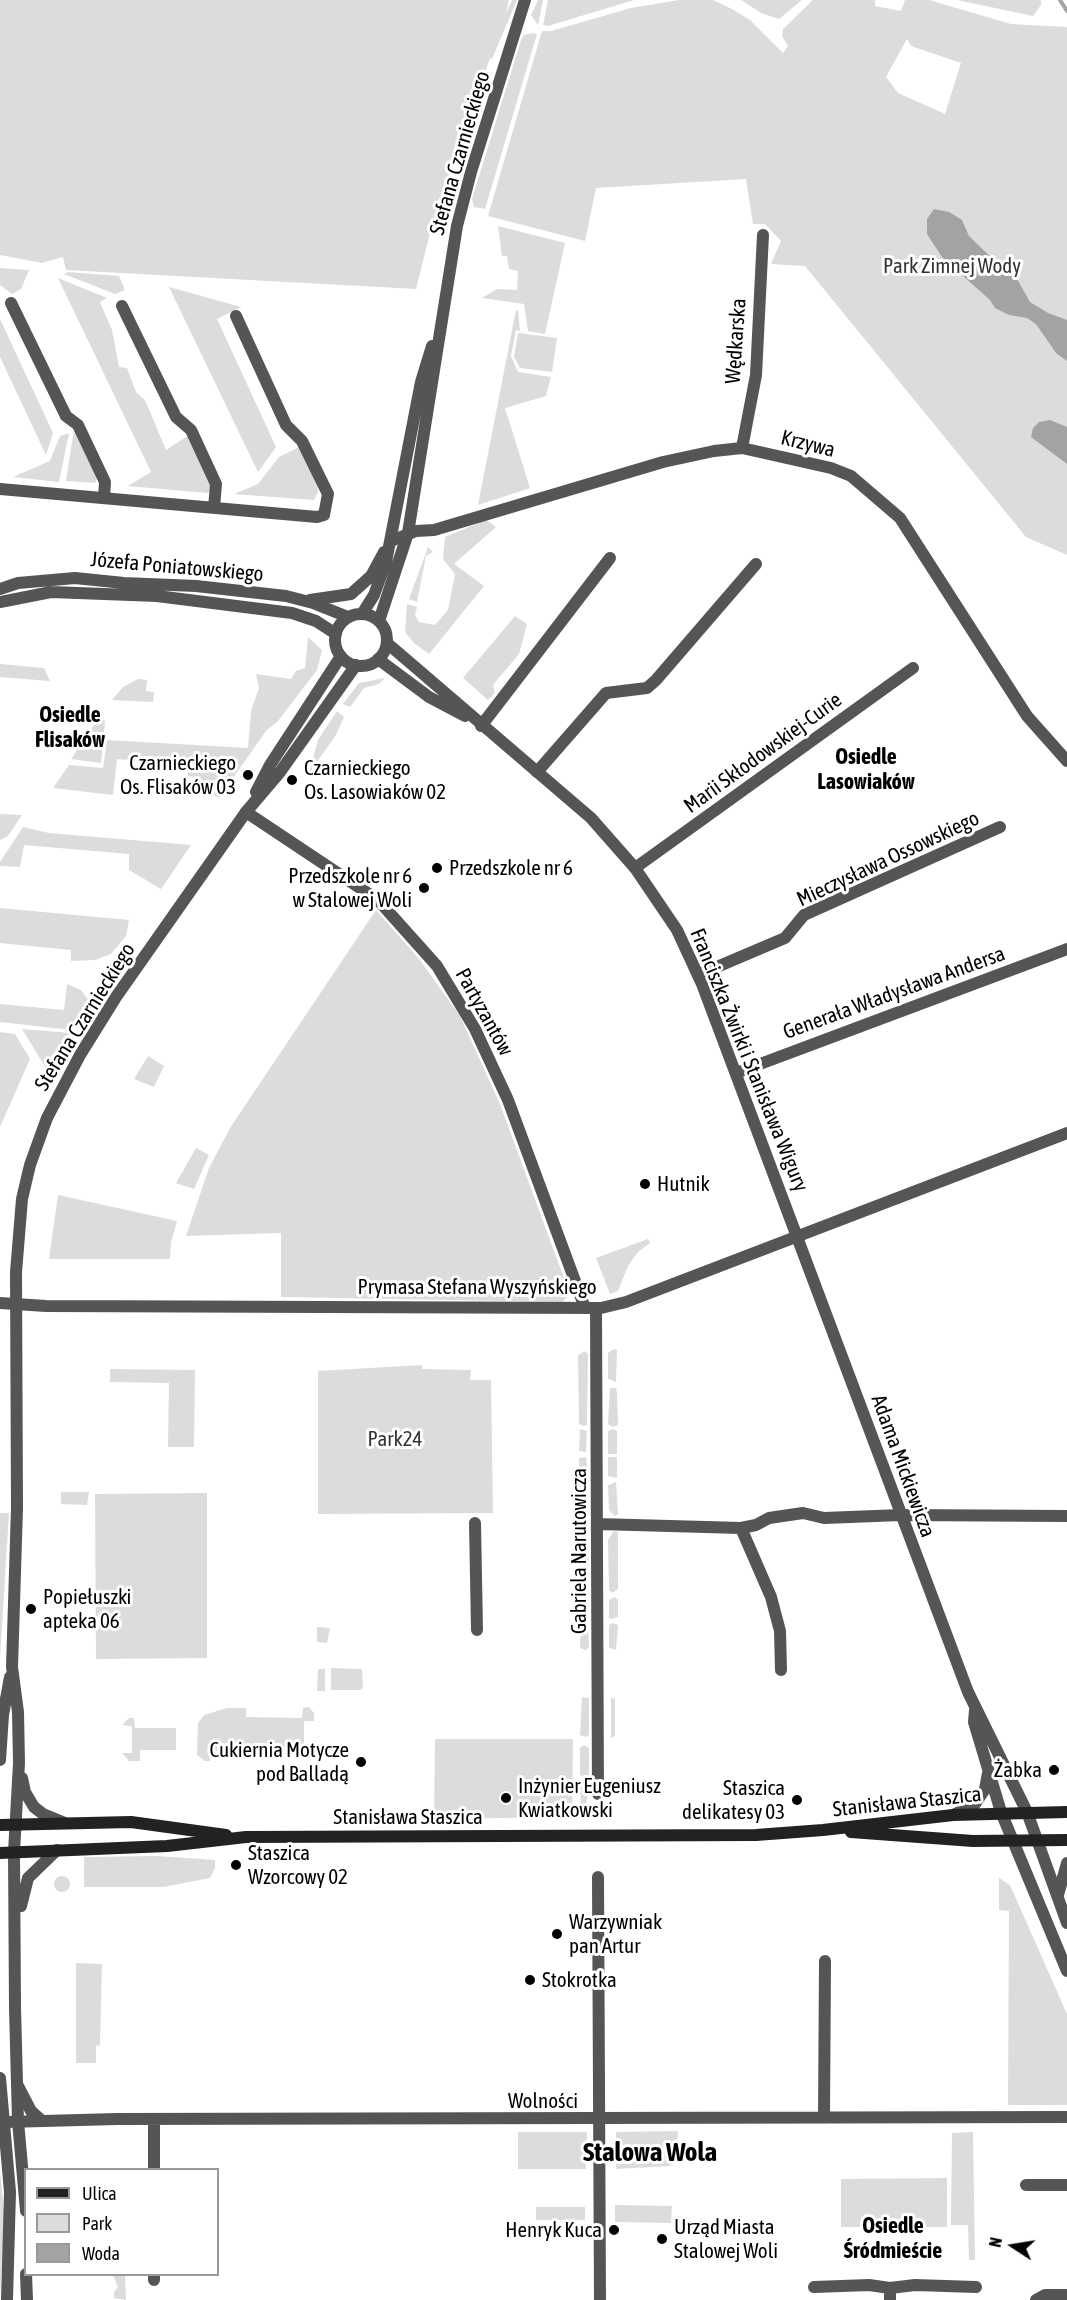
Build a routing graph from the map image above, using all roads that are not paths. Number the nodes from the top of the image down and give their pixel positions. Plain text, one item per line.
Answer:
1 (525, 0) edge
2 (763, 235) dead end
3 (11, 303) dead end
4 (122, 306) dead end
5 (236, 316) dead end
6 (441, 319) junction
7 (742, 448) junction
8 (0, 489) edge
9 (104, 498) junction
10 (214, 508) junction
11 (408, 533) junction
12 (391, 540) junction
13 (610, 558) dead end
14 (756, 564) dead end
15 (0, 589) edge
16 (306, 601) junction
17 (0, 602) edge
18 (362, 614) junction
19 (348, 617) junction
20 (379, 621) junction
21 (336, 634) junction
22 (387, 643) junction
23 (341, 656) junction
24 (378, 659) junction
25 (356, 665) junction
26 (912, 668) dead end
27 (482, 726) junction
28 (1067, 761) edge
29 (537, 772) junction
30 (246, 812) junction
31 (1000, 827) dead end
32 (635, 868) junction
33 (1067, 949) edge
34 (698, 975) junction
35 (736, 1073) junction
36 (1067, 1132) edge
37 (796, 1236) junction
38 (0, 1303) edge
39 (16, 1303) junction
40 (590, 1308) junction
41 (901, 1515) junction
42 (1067, 1516) edge
43 (476, 1523) dead end
44 (598, 1524) junction
45 (741, 1528) junction
46 (477, 1630) dead end
47 (12, 1667) junction
48 (781, 1670) dead end
49 (975, 1710) junction
50 (0, 1760) edge
51 (18, 1763) junction
52 (988, 1769) junction
53 (598, 1794) dead end
54 (1001, 1812) junction
55 (1027, 1812) junction
56 (1067, 1812) edge
57 (953, 1815) junction
58 (65, 1823) junction
59 (15, 1824) junction
60 (0, 1825) edge
61 (823, 1830) junction
62 (246, 1838) junction
63 (1039, 1840) junction
64 (1067, 1840) edge
65 (1012, 1841) junction
66 (57, 1850) junction
67 (14, 1852) junction
68 (0, 1853) edge
69 (1067, 1863) edge
70 (598, 1877) dead end
71 (1058, 1896) junction
72 (1067, 1923) edge
73 (15, 1939) junction
74 (825, 1961) dead end
75 (1067, 1971) edge
76 (0, 2078) edge
77 (17, 2084) junction
78 (824, 2118) junction
79 (1067, 2118) edge
80 (154, 2119) junction
81 (600, 2120) junction
82 (42, 2121) junction
83 (12, 2122) junction
84 (154, 2168) edge
85 (1026, 2185) dead end
86 (1067, 2185) edge
87 (24, 2198) edge
88 (27, 2276) edge
89 (814, 2287) dead end
90 (976, 2288) dead end
91 (890, 2294) edge
92 (1067, 2295) edge
93 (7, 2300) edge
94 (27, 2300) edge
95 (600, 2300) edge
96 (1036, 2300) edge

1 - 6 street, Stefana Czarnieckiego
2 - 7 street, Wędkarska
3 - 9 street
4 - 10 street
5 - 10 street
6 - 11 street, Stefana Czarnieckiego
6 - 12 street, Stefana Czarnieckiego
7 - 11 street, Krzywa
7 - 28 street, Krzywa
8 - 9 street
9 - 10 street
11 - 12 street, Krzywa
11 - 20 street, Stefana Czarnieckiego
12 - 16 street
12 - 18 street, Stefana Czarnieckiego
13 - 27 street
14 - 29 street
15 - 16 street, Józefa Poniatowskiego
16 - 19 street, Józefa Poniatowskiego
17 - 21 street, Józefa Poniatowskiego
18 - 19 street
18 - 20 street
19 - 21 street
20 - 22 street
21 - 23 street
22 - 24 street
22 - 27 street, Franciszka Żwirki i Stanisława Wigury
23 - 25 street
23 - 30 street, Stefana Czarnieckiego
24 - 25 street
24 - 27 street, Franciszka Żwirki i Stanisława Wigury
25 - 30 street, Stefana Czarnieckiego
26 - 32 street, Marii Skłodowskiej-Curie
27 - 29 street, Franciszka Żwirki i Stanisława Wigury
29 - 32 street, Franciszka Żwirki i Stanisława Wigury
30 - 39 street, Stefana Czarnieckiego
30 - 40 street, Partyzantów
31 - 34 street, Mieczysława Ossowskiego
32 - 34 street, Franciszka Żwirki i Stanisława Wigury
33 - 35 street, Generała Władysława Andersa
34 - 35 street, Franciszka Żwirki i Stanisława Wigury
35 - 37 street, Franciszka Żwirki i Stanisława Wigury
36 - 37 street, Prymasa Stefana Wyszyńskiego
37 - 40 street, Prymasa Stefana Wyszyńskiego
37 - 41 street, Adama Mickiewicza
38 - 39 street, Prymasa Stefana Wyszyńskiego
39 - 40 street, Prymasa Stefana Wyszyńskiego
39 - 47 street, Stefana Czarnieckiego
40 - 44 street, Gabriela Narutowicza
41 - 42 street
41 - 45 street
41 - 49 street, Adama Mickiewicza
43 - 46 street
44 - 45 street
44 - 53 street, Gabriela Narutowicza
45 - 48 street
47 - 50 street
47 - 51 street
49 - 52 street, Adama Mickiewicza
49 - 55 street, Adama Mickiewicza
51 - 58 street
51 - 59 street
52 - 54 street, Adama Mickiewicza
52 - 57 street
54 - 55 main road, Stanisława Staszica
54 - 57 main road, Stanisława Staszica
54 - 65 street, Adama Mickiewicza
55 - 56 main road, Stanisława Staszica
55 - 63 street, Adama Mickiewicza
57 - 61 main road, Stanisława Staszica
58 - 59 main road, Stanisława Staszica
58 - 62 main road, Stanisława Staszica
59 - 60 main road, Stanisława Staszica
59 - 67 street
61 - 62 main road, Stanisława Staszica
61 - 65 main road, Stanisława Staszica
62 - 66 main road, Stanisława Staszica
63 - 64 main road, Stanisława Staszica
63 - 65 main road, Stanisława Staszica
63 - 71 street, Adama Mickiewicza
65 - 75 street, Adama Mickiewicza
66 - 67 main road, Stanisława Staszica
66 - 73 street
67 - 68 main road, Stanisława Staszica
67 - 73 street
69 - 71 street
70 - 81 street
71 - 72 street, Adama Mickiewicza
73 - 77 street
74 - 78 street
76 - 83 street
77 - 82 street
77 - 83 street
78 - 79 street, Wolności
78 - 81 street, Wolności
80 - 81 street, Wolności
80 - 82 street, Wolności
80 - 84 street
81 - 95 street
82 - 83 street, Wolności
83 - 87 street
83 - 93 street
85 - 86 street
88 - 94 street
89 - 91 street
90 - 91 street
92 - 96 street

